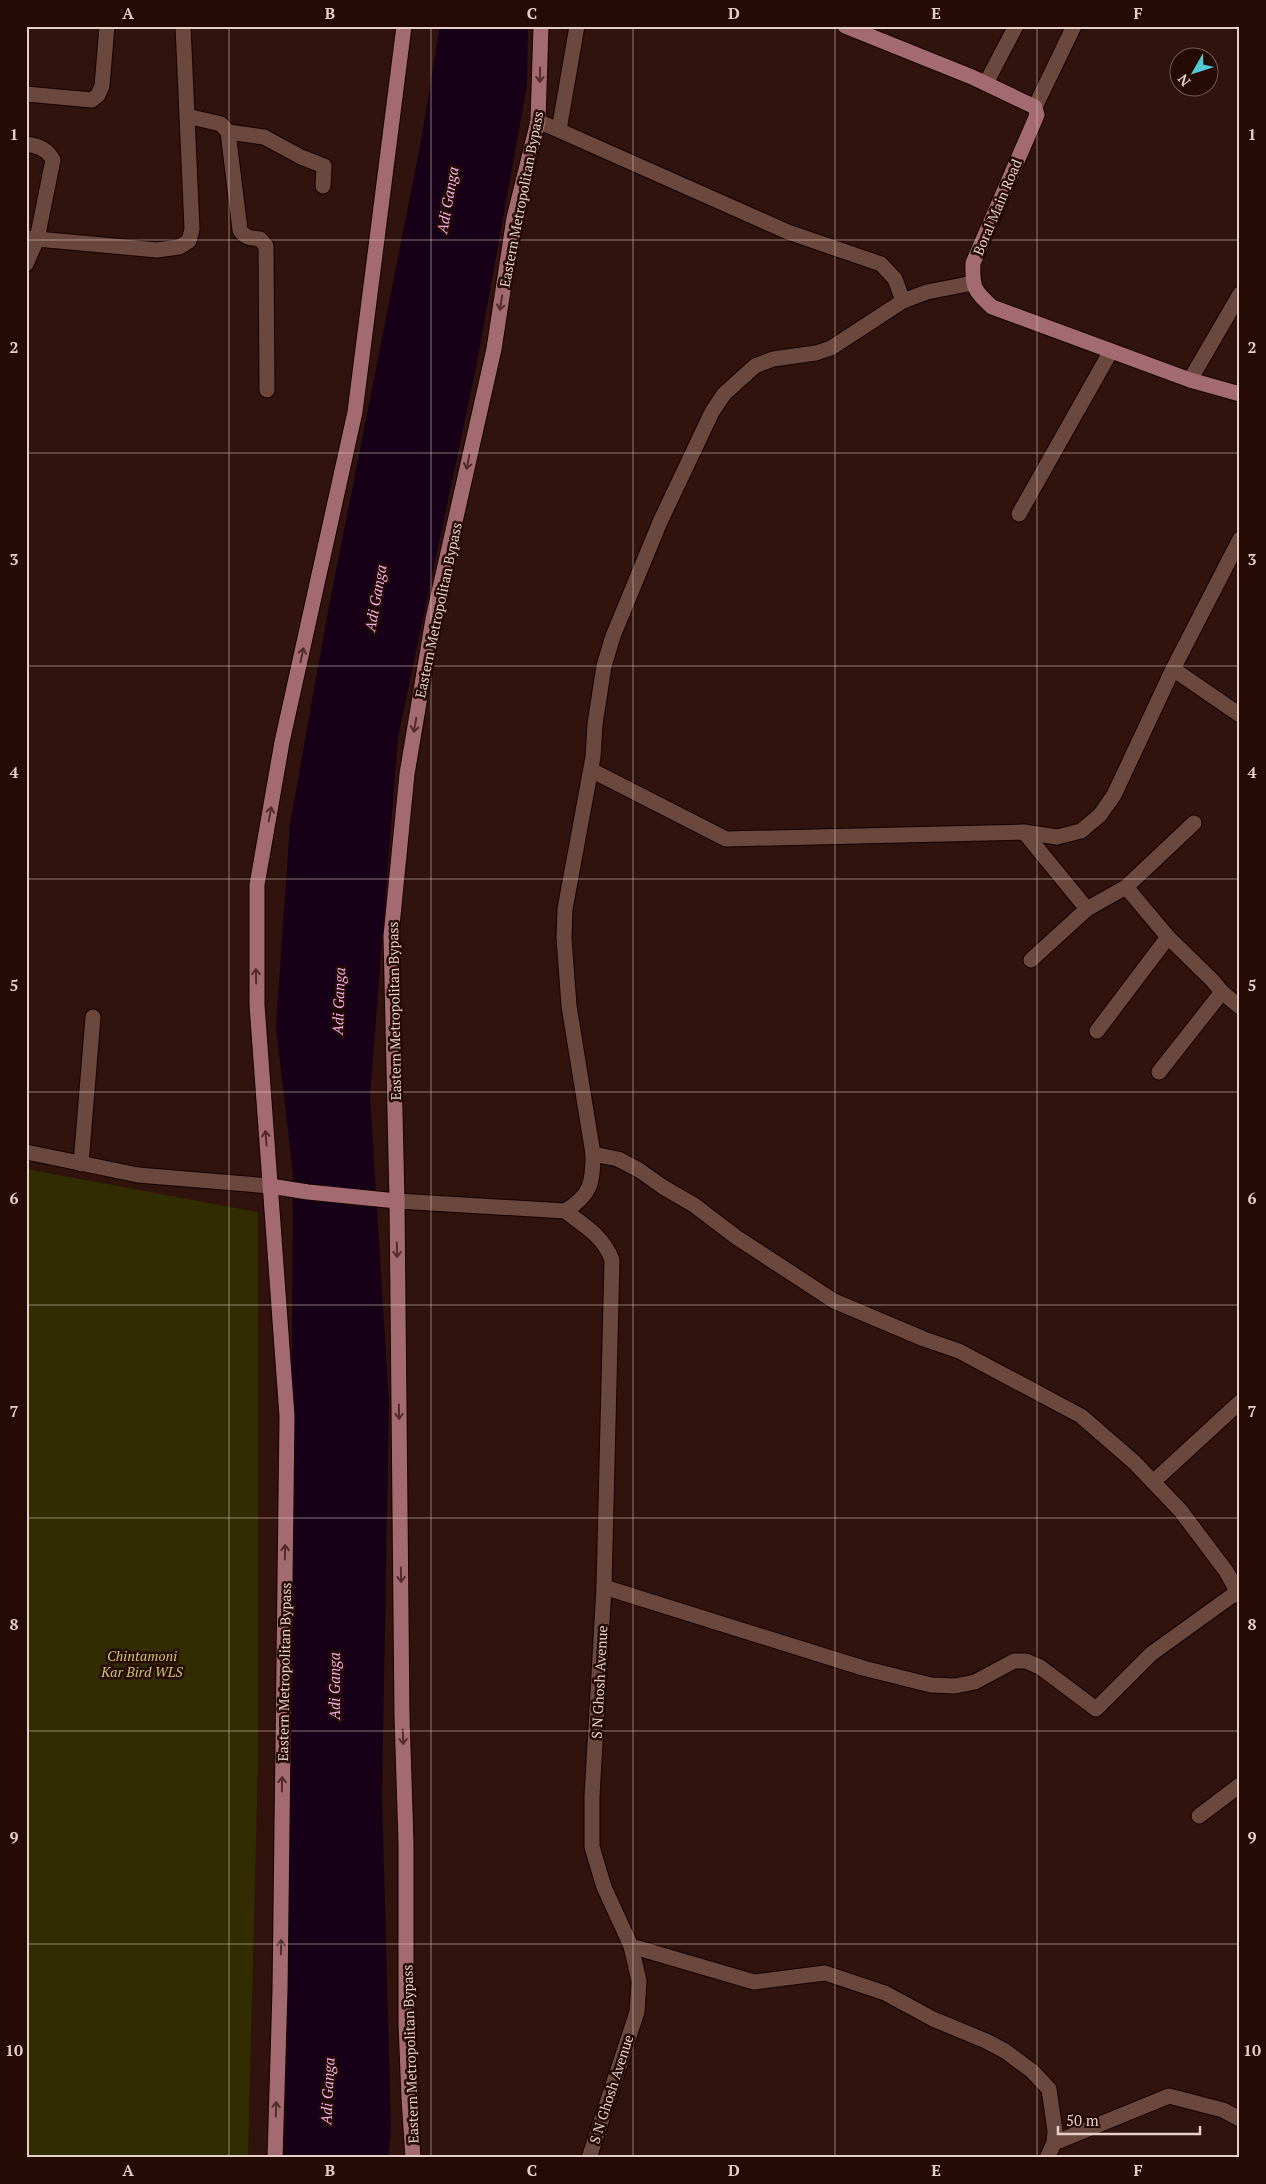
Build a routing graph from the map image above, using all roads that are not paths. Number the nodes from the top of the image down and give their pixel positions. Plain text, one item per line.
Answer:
1 (107, 26) edge
2 (183, 26) edge
3 (404, 26) edge
4 (541, 26) edge
5 (577, 26) edge
6 (845, 26) edge
7 (1016, 26) edge
8 (1074, 26) edge
9 (986, 84) junction
10 (26, 94) edge
11 (1035, 107) junction
12 (187, 116) junction
13 (538, 121) junction
14 (559, 130) junction
15 (228, 132) junction
16 (26, 144) edge
17 (323, 186) dead end
18 (32, 238) edge
19 (26, 264) edge
20 (972, 283) junction
21 (1240, 294) edge
22 (903, 301) junction
23 (1111, 351) junction
24 (1190, 380) junction
25 (267, 390) dead end
26 (1240, 394) edge
27 (1019, 514) dead end
28 (1240, 539) edge
29 (1173, 669) junction
30 (1240, 715) edge
31 (591, 770) junction
32 (1194, 823) dead end
33 (1024, 832) junction
34 (1126, 887) junction
35 (1087, 909) junction
36 (1168, 936) junction
37 (1031, 960) dead end
38 (1222, 992) junction
39 (1240, 1007) edge
40 (93, 1018) dead end
41 (1097, 1031) dead end
42 (1159, 1072) dead end
43 (26, 1152) edge
44 (593, 1154) junction
45 (81, 1164) junction
46 (270, 1186) junction
47 (397, 1201) junction
48 (565, 1211) junction
49 (1240, 1402) edge
50 (1153, 1482) junction
51 (604, 1587) junction
52 (1238, 1594) edge
53 (1240, 1785) edge
54 (1199, 1816) dead end
55 (631, 1946) junction
56 (1240, 2119) edge
57 (1054, 2143) junction
58 (275, 2158) edge
59 (413, 2158) edge
60 (588, 2158) edge
61 (1047, 2158) edge

1 - 10 street
2 - 12 street
46 -> 3 main road, Eastern Metropolitan Bypass
4 -> 13 main road, Eastern Metropolitan Bypass
5 - 14 street
6 - 9 main road
7 - 9 street
8 - 11 street
9 - 11 main road
11 - 20 main road, Boral Main Road
12 - 15 street
12 - 18 street
13 - 14 street
13 -> 47 main road, Eastern Metropolitan Bypass
14 - 22 street
15 - 17 street
15 - 25 street
16 - 18 street
18 - 19 street
20 - 22 street
20 - 23 main road
21 - 24 street
22 - 31 street
23 - 24 main road
23 - 27 street
24 - 26 main road
28 - 29 street
29 - 30 street
29 - 33 street
31 - 33 street
31 - 44 street
32 - 34 street
33 - 35 street
34 - 35 street
34 - 36 street
35 - 37 street
36 - 38 street
36 - 41 street
38 - 39 street
38 - 42 street
40 - 45 street
43 - 45 street
44 - 48 street
44 - 50 street
45 - 46 street
46 - 47 main road
58 -> 46 main road, Eastern Metropolitan Bypass
47 - 48 street
47 -> 59 main road, Eastern Metropolitan Bypass
48 - 51 street, S N Ghosh Avenue
49 - 50 street
50 - 52 street
51 - 52 street
51 - 55 street, S N Ghosh Avenue
53 - 54 street
55 - 57 street
55 - 60 street, S N Ghosh Avenue
56 - 57 street
57 - 61 street

